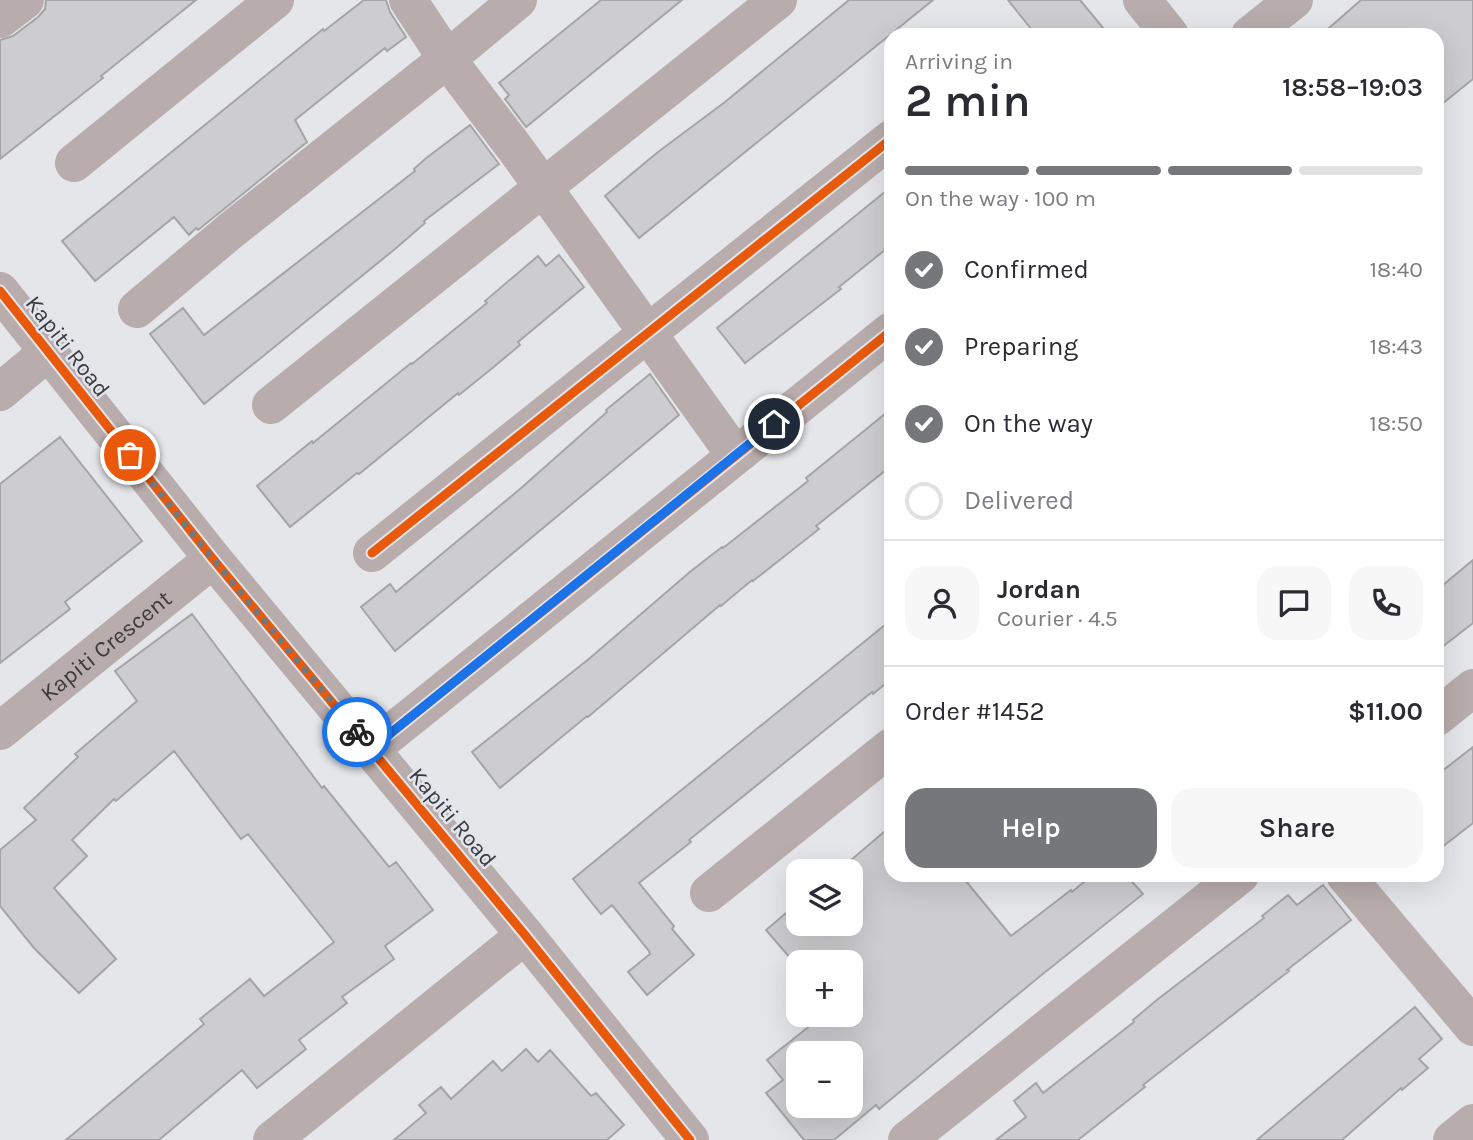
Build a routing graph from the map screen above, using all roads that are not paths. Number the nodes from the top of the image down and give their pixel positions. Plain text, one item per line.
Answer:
1 (25, 0) edge
2 (275, 0) edge
3 (408, 0) edge
4 (518, 0) edge
5 (778, 0) edge
6 (1142, 0) edge
7 (1294, 0) edge
8 (0, 19) edge
9 (1164, 28) edge
10 (1259, 28) edge
11 (447, 59) junction
12 (884, 145) edge
13 (74, 163) dead end
14 (542, 188) junction
15 (0, 291) edge
16 (137, 309) dead end
17 (648, 334) junction
18 (884, 337) edge
19 (48, 352) junction
20 (0, 391) edge
21 (271, 405) dead end
22 (735, 455) junction
23 (372, 553) dead end
24 (213, 559) junction
25 (1473, 688) edge
26 (1444, 711) edge
27 (0, 731) edge
28 (371, 749) junction
29 (884, 753) edge
30 (1231, 882) edge
31 (1351, 882) edge
32 (709, 893) dead end
33 (525, 935) junction
34 (1473, 1027) edge
35 (1473, 1123) edge
36 (272, 1140) edge
37 (690, 1140) edge
38 (907, 1140) edge
39 (1452, 1140) edge

1 - 8 street
2 - 13 street
3 - 11 street
4 - 11 street
5 - 14 street
6 - 9 street
7 - 10 street
11 - 14 street
11 - 16 street
12 - 17 street
14 - 17 street
14 - 21 street
15 - 19 street, Kapiti Road
17 - 22 street
17 - 23 street
18 - 22 street
19 - 20 street
19 - 24 street, Kapiti Road
22 - 28 street
24 - 27 street, Kapiti Crescent
24 - 28 street, Kapiti Road
25 - 26 street
28 - 33 street, Kapiti Road
29 - 32 street
30 - 38 street
31 - 34 street
33 - 36 street
33 - 37 street, Kapiti Road
35 - 39 street

